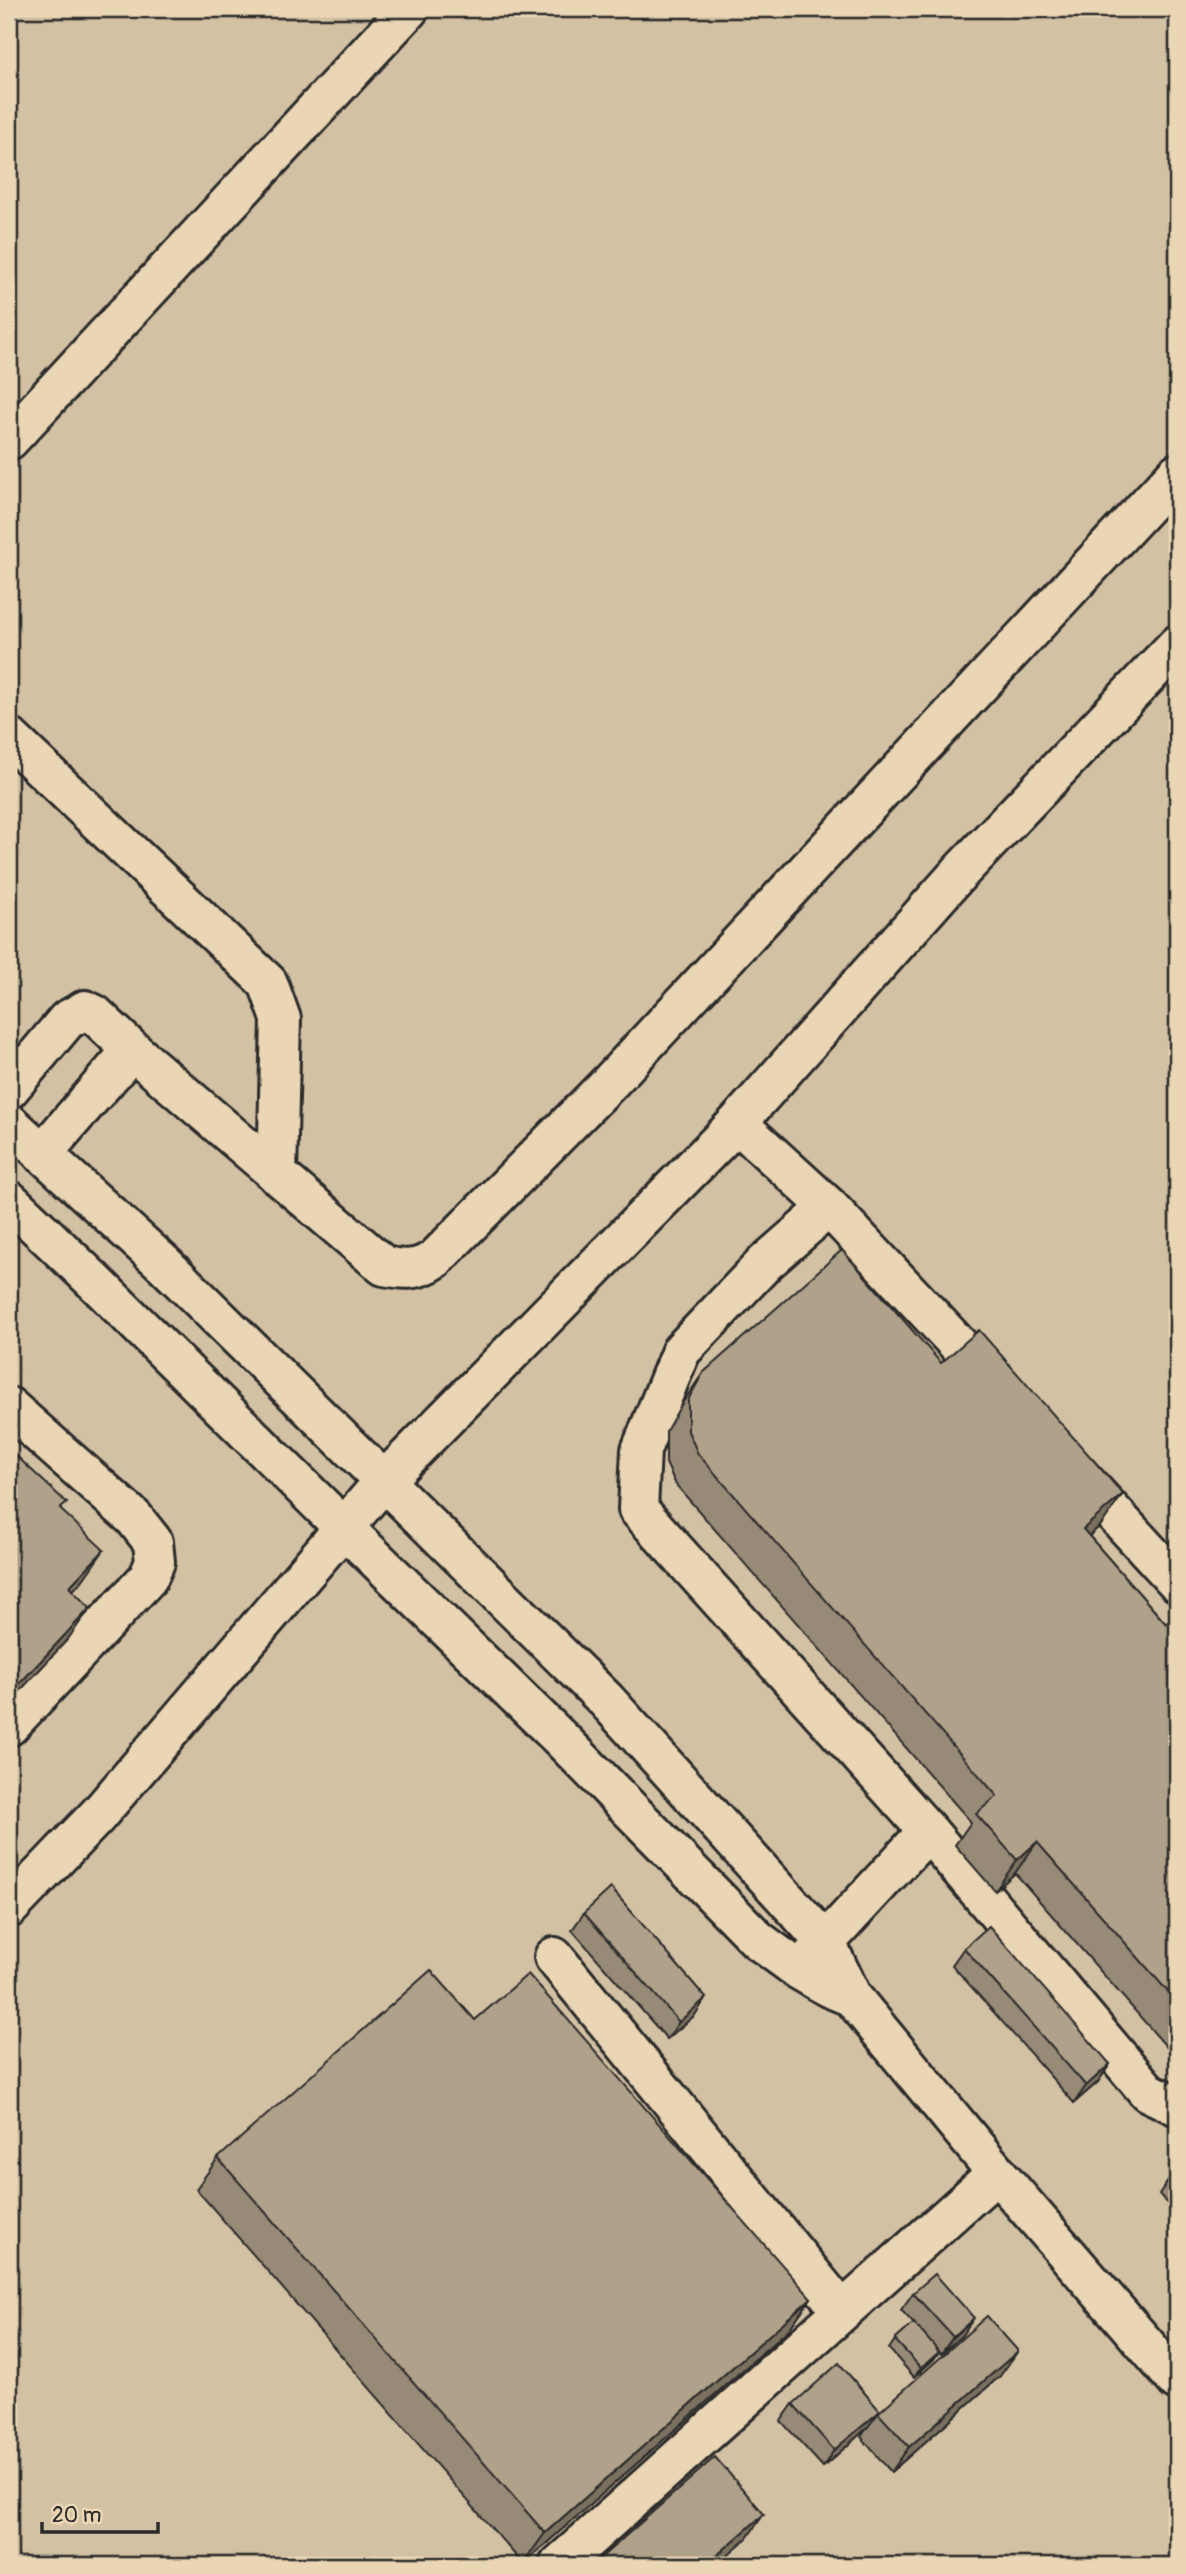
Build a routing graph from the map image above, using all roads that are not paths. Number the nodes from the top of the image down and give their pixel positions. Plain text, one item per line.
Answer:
1 (410, 9) edge
2 (9, 440) edge
3 (1177, 473) edge
4 (1177, 645) edge
5 (9, 737) edge
6 (132, 1050) junction
7 (9, 1089) edge
8 (9, 1123) edge
9 (737, 1123) junction
10 (42, 1154) junction
11 (277, 1175) junction
12 (9, 1200) edge
13 (830, 1207) junction
14 (9, 1407) edge
15 (1021, 1412) edge
16 (1057, 1452) edge
17 (383, 1482) junction
18 (343, 1527) junction
19 (1177, 1582) edge
20 (9, 1726) edge
21 (928, 1831) junction
22 (9, 1908) edge
23 (826, 1943) junction
24 (554, 1956) dead end
25 (799, 1970) junction
26 (852, 1997) junction
27 (1177, 2106) edge
28 (998, 2173) junction
29 (842, 2311) junction
30 (1177, 2381) edge
31 (558, 2565) edge

1 - 2 lane
3 - 11 lane
4 - 9 lane
5 - 11 lane
6 - 7 lane
6 - 10 lane
6 - 11 lane
8 - 10 lane
9 - 13 lane
9 - 17 lane
10 - 17 lane
12 - 18 lane
13 - 15 lane
13 - 21 lane
14 - 20 lane
16 - 19 lane
17 - 18 lane
17 - 23 lane
18 - 22 lane
18 - 25 lane
21 - 23 lane
21 - 27 lane
23 - 25 lane
23 - 26 lane
24 - 29 lane
25 - 26 lane
26 - 28 lane
28 - 29 lane
28 - 30 lane
29 - 31 lane

